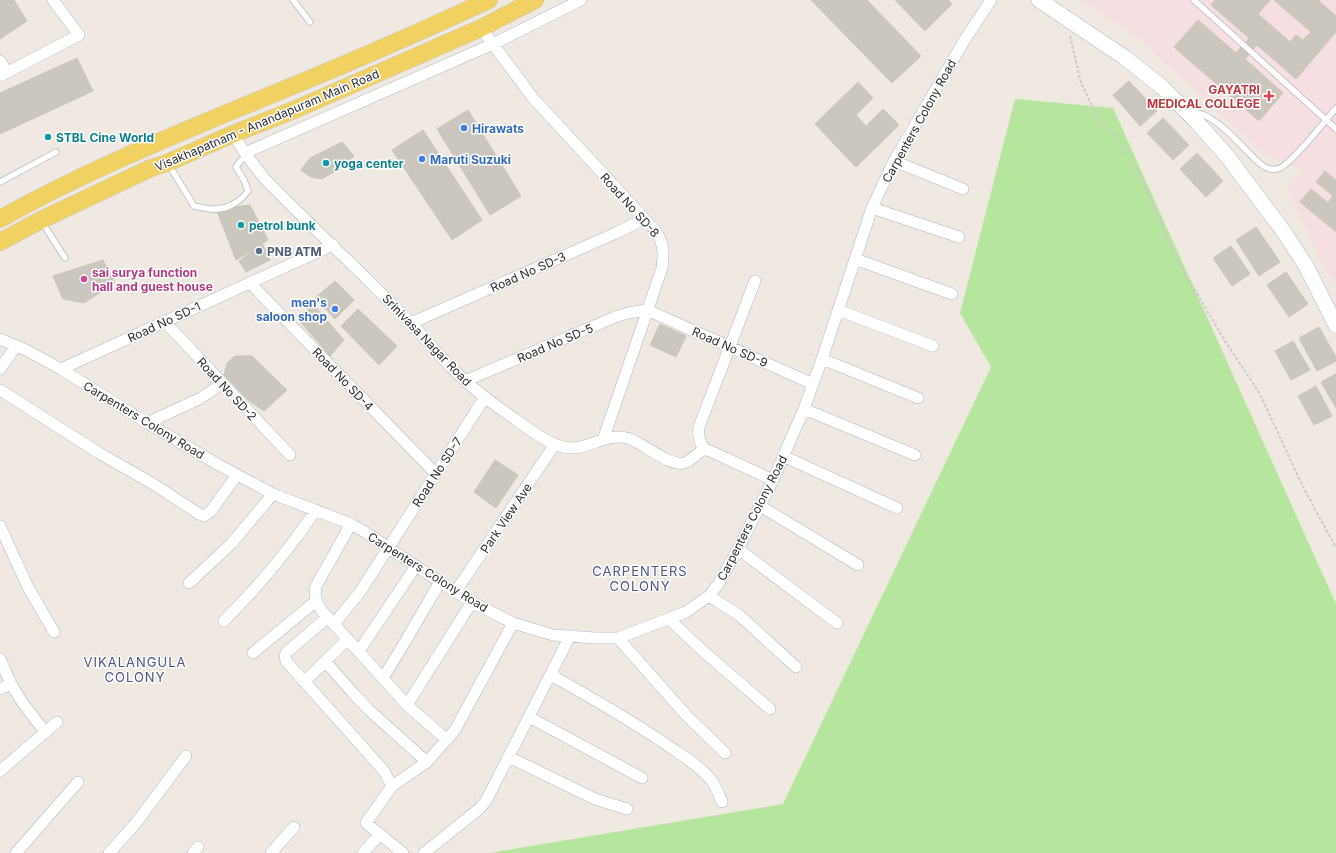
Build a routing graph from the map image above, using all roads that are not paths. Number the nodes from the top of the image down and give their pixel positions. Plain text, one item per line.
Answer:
1 (53, 0) edge
2 (293, 0) edge
3 (490, 0) edge
4 (535, 0) edge
5 (581, 0) edge
6 (991, 0) edge
7 (1039, 0) edge
8 (1194, 0) edge
9 (310, 22) dead end
10 (481, 28) junction
11 (493, 44) junction
12 (0, 61) edge
13 (4, 74) edge
14 (1336, 108) edge
15 (1185, 110) junction
16 (1326, 120) junction
17 (1336, 129) edge
18 (233, 134) junction
19 (56, 152) dead end
20 (246, 154) junction
21 (894, 161) junction
22 (167, 163) junction
23 (0, 182) edge
24 (963, 189) dead end
25 (872, 208) junction
26 (0, 219) edge
27 (644, 219) junction
28 (41, 220) junction
29 (959, 237) dead end
30 (0, 242) edge
31 (333, 245) junction
32 (65, 258) dead end
33 (855, 259) junction
34 (755, 280) dead end
35 (250, 283) junction
36 (952, 294) dead end
37 (648, 310) junction
38 (838, 310) junction
39 (165, 322) junction
40 (411, 323) junction
41 (1336, 325) edge
42 (0, 339) edge
43 (16, 346) junction
44 (933, 346) dead end
45 (731, 347) junction
46 (822, 359) junction
47 (0, 369) edge
48 (61, 369) junction
49 (465, 381) junction
50 (222, 384) junction
51 (813, 384) junction
52 (0, 390) edge
53 (485, 397) junction
54 (918, 398) dead end
55 (804, 409) junction
56 (147, 423) junction
57 (603, 440) junction
58 (555, 444) junction
59 (704, 449) junction
60 (914, 455) dead end
61 (290, 456) dead end
62 (784, 456) junction
63 (436, 474) junction
64 (237, 475) junction
65 (773, 480) junction
66 (273, 494) junction
67 (760, 506) junction
68 (897, 508) dead end
69 (316, 510) junction
70 (351, 524) junction
71 (0, 526) edge
72 (389, 547) junction
73 (738, 549) junction
74 (858, 565) dead end
75 (416, 566) junction
76 (440, 582) junction
77 (189, 583) dead end
78 (456, 591) junction
79 (709, 596) junction
80 (316, 601) junction
81 (472, 602) junction
82 (669, 619) junction
83 (224, 621) dead end
84 (331, 621) junction
85 (513, 622) junction
86 (837, 623) dead end
87 (54, 632) dead end
88 (570, 636) junction
89 (618, 638) junction
90 (348, 639) junction
91 (359, 652) junction
92 (253, 653) dead end
93 (0, 659) edge
94 (326, 661) junction
95 (796, 667) dead end
96 (550, 675) junction
97 (383, 678) junction
98 (304, 682) junction
99 (10, 684) junction
100 (0, 689) edge
101 (407, 705) junction
102 (770, 709) dead end
103 (529, 717) junction
104 (57, 722) dead end
105 (45, 732) junction
106 (447, 740) junction
107 (724, 753) dead end
108 (186, 756) dead end
109 (509, 757) junction
110 (427, 762) junction
111 (0, 771) edge
112 (642, 778) dead end
113 (78, 782) dead end
114 (392, 786) junction
115 (722, 802) dead end
116 (627, 809) dead end
117 (294, 827) dead end
118 (380, 834) junction
119 (16, 853) edge
120 (109, 853) edge
121 (271, 853) edge
122 (363, 853) edge
123 (403, 853) edge
124 (424, 853) edge

1 - 13 street
2 - 9 lane
3 - 26 main road, Visakhapatnam - Anandapuram Main Road
4 - 10 main road, Visakhapatnam - Anandapuram Main Road
5 - 11 street
6 - 21 street, Carpenters Colony Road
7 - 15 street
8 - 16 lane
10 - 11 street, Road No SD-8
10 - 18 main road, Visakhapatnam - Anandapuram Main Road
11 - 20 street
11 - 27 street, Road No SD-8
12 - 13 street
14 - 16 lane
15 - 16 lane
15 - 41 street
16 - 17 lane
18 - 20 street, Srinivasa Nagar Road
18 - 22 main road, Visakhapatnam - Anandapuram Main Road
19 - 23 lane
20 - 22 lane
20 - 31 street, Srinivasa Nagar Road
21 - 24 street
21 - 25 street, Carpenters Colony Road
22 - 28 main road, Visakhapatnam - Anandapuram Main Road
25 - 29 street
25 - 33 street, Carpenters Colony Road
27 - 37 street, Road No SD-8
27 - 40 street, Road No SD-3
28 - 30 main road, Visakhapatnam - Anandapuram Main Road
28 - 32 lane
31 - 35 street, Road No SD-1
31 - 40 street, Srinivasa Nagar Road
33 - 36 street
33 - 38 street, Carpenters Colony Road
34 - 45 street
35 - 39 street, Road No SD-1
35 - 63 street, Road No SD-4
37 - 45 street, Road No SD-9
37 - 49 street, Road No SD-5
37 - 57 street, Road No SD-8
38 - 44 street
38 - 46 street, Carpenters Colony Road
39 - 48 street, Road No SD-1
39 - 50 street, Road No SD-2
40 - 49 street, Srinivasa Nagar Road
42 - 43 street, Carpenters Colony Road
43 - 47 street
43 - 48 street, Carpenters Colony Road
45 - 51 street, Road No SD-9
45 - 59 street
46 - 51 street, Carpenters Colony Road
46 - 54 street
48 - 56 street, Carpenters Colony Road
49 - 53 street, Srinivasa Nagar Road
50 - 56 street
50 - 61 street, Road No SD-2
51 - 55 street, Carpenters Colony Road
52 - 64 street
53 - 58 street, Srinivasa Nagar Road
53 - 63 street, Road No SD-7
55 - 60 street
55 - 62 street, Carpenters Colony Road
56 - 64 street, Carpenters Colony Road
57 - 58 street, Srinivasa Nagar Road
57 - 59 street, Srinivasa Nagar Road
58 - 78 street, Park View Ave
59 - 65 street
62 - 65 street, Carpenters Colony Road
62 - 68 street
63 - 72 street, Road No SD-7
64 - 66 street, Carpenters Colony Road
65 - 67 street, Carpenters Colony Road
66 - 69 street, Carpenters Colony Road
66 - 77 street
67 - 73 street, Carpenters Colony Road
67 - 74 street
69 - 70 street, Carpenters Colony Road
69 - 83 street
70 - 72 street, Carpenters Colony Road
70 - 80 street
71 - 87 street
72 - 75 street, Carpenters Colony Road
72 - 84 street, Road No SD-7
73 - 79 street, Carpenters Colony Road
73 - 86 street
75 - 76 street, Carpenters Colony Road
75 - 91 street
76 - 78 street, Carpenters Colony Road
76 - 97 street
78 - 81 street, Carpenters Colony Road
79 - 82 street, Carpenters Colony Road
79 - 95 street
80 - 84 street
80 - 92 street
81 - 85 street, Carpenters Colony Road
81 - 101 street
82 - 89 street, Carpenters Colony Road
82 - 102 street
84 - 90 street
84 - 98 street, Road No SD-7
85 - 88 street, Carpenters Colony Road
85 - 106 street
88 - 89 street, Carpenters Colony Road
88 - 96 street
89 - 107 street
90 - 91 street
90 - 94 street
91 - 97 street
93 - 99 street
94 - 98 street
94 - 110 street
96 - 103 street
96 - 115 street
97 - 101 street
98 - 114 street
99 - 100 street
99 - 105 street
101 - 106 street
103 - 109 street
103 - 112 street
104 - 105 street
105 - 111 street
106 - 110 street
108 - 120 street
109 - 116 street
109 - 124 street
110 - 114 street
113 - 119 street
114 - 118 street
117 - 121 street
118 - 122 street
118 - 123 street

